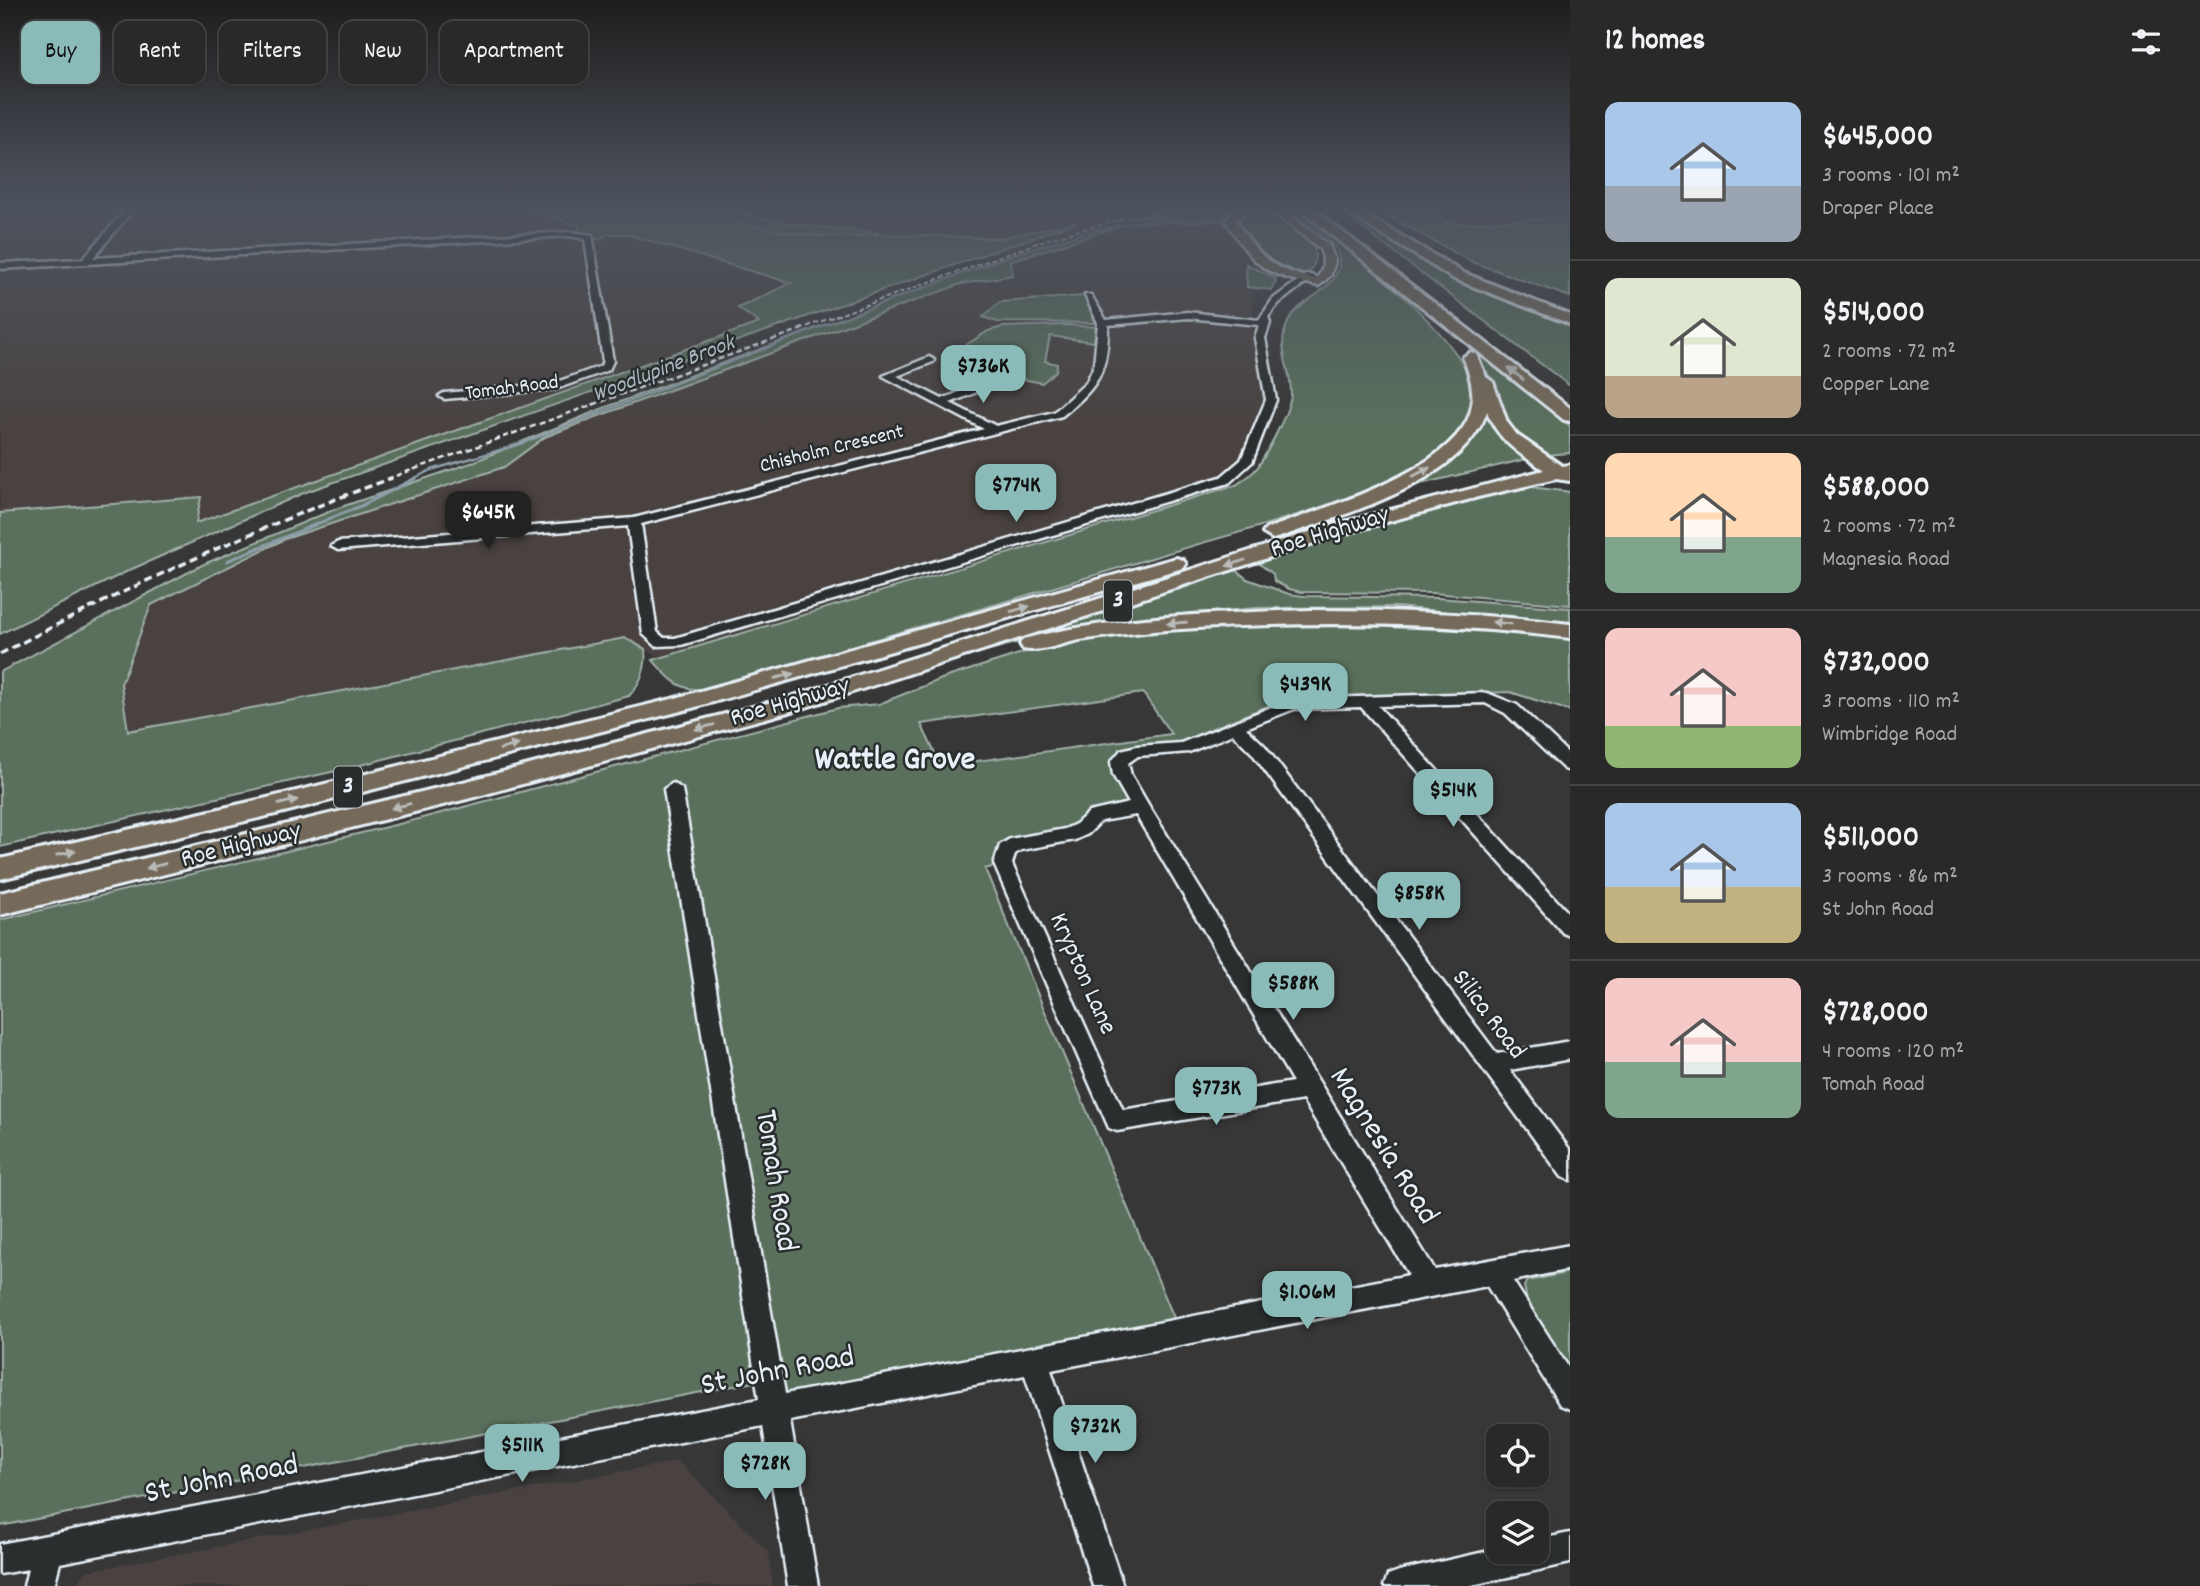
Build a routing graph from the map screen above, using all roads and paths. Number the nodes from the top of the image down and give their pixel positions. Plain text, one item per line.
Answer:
1 (596, 283) edge
2 (1297, 283) edge
3 (1305, 283) edge
4 (1316, 283) edge
5 (1395, 283) edge
6 (1397, 283) edge
7 (1476, 283) edge
8 (1479, 283) edge
9 (1304, 286) junction
10 (1088, 297) dead end
11 (1570, 313) edge
12 (1570, 320) edge
13 (1103, 323) junction
14 (1265, 323) junction
15 (1471, 357) junction
16 (929, 360) dead end
17 (1006, 376) dead end
18 (444, 396) dead end
19 (944, 402) junction
20 (1570, 416) edge
21 (994, 430) junction
22 (1563, 469) edge
23 (1523, 481) junction
24 (1570, 490) edge
25 (634, 522) junction
26 (1268, 536) junction
27 (338, 546) dead end
28 (1570, 631) edge
29 (1366, 702) junction
30 (795, 703) junction
31 (1235, 727) junction
32 (1570, 765) edge
33 (673, 789) dead end
34 (1141, 808) junction
35 (0, 869) edge
36 (0, 904) edge
37 (1570, 928) edge
38 (1570, 1050) edge
39 (1492, 1064) junction
40 (1308, 1089) junction
41 (1570, 1169) edge
42 (1570, 1257) edge
43 (1493, 1272) junction
44 (1429, 1284) junction
45 (1034, 1360) junction
46 (1570, 1395) edge
47 (776, 1410) junction
48 (1570, 1548) edge
49 (48, 1550) junction
50 (0, 1559) edge
51 (39, 1586) edge
52 (803, 1586) edge
53 (1108, 1586) edge
54 (1402, 1586) edge

1 - 18 street, Tomah Road
2 - 9 main road
3 - 9 main road
4 - 9 main road
5 - 15 highway
20 -> 6 highway
7 - 12 highway
8 - 11 highway
9 - 14 street
9 - 14 street
10 - 13 street
13 - 14 street
13 - 21 street, Chisholm Crescent
14 - 25 street
15 - 22 highway
26 -> 15 highway
16 - 19 street
17 - 19 street
19 - 21 street
21 - 25 street, Chisholm Crescent
22 - 23 highway, Roe Highway / 3
22 - 26 highway, Roe Highway / 3
23 - 24 highway
23 -> 30 highway, Roe Highway / 3
25 - 27 street, Chisholm Crescent
35 -> 26 highway, Roe Highway / 3
28 -> 30 highway
29 - 31 street
29 - 32 street
29 - 37 street
30 -> 36 highway, Roe Highway / 3
31 - 34 street, Magnesia Road
31 - 39 street, Silica Road
33 - 47 street, Tomah Road
34 - 40 street, Magnesia Road
34 - 40 street, Krypton Lane
38 - 39 street
39 - 41 street, Silica Road
40 - 44 street, Magnesia Road
42 - 43 street, St John Road
43 - 44 street, St John Road
43 - 46 street
44 - 45 street, St John Road
45 - 47 street, St John Road
45 - 53 street
47 - 49 street, St John Road
47 - 52 street, Tomah Road
48 - 54 street
49 - 50 street, St John Road
49 - 51 street

